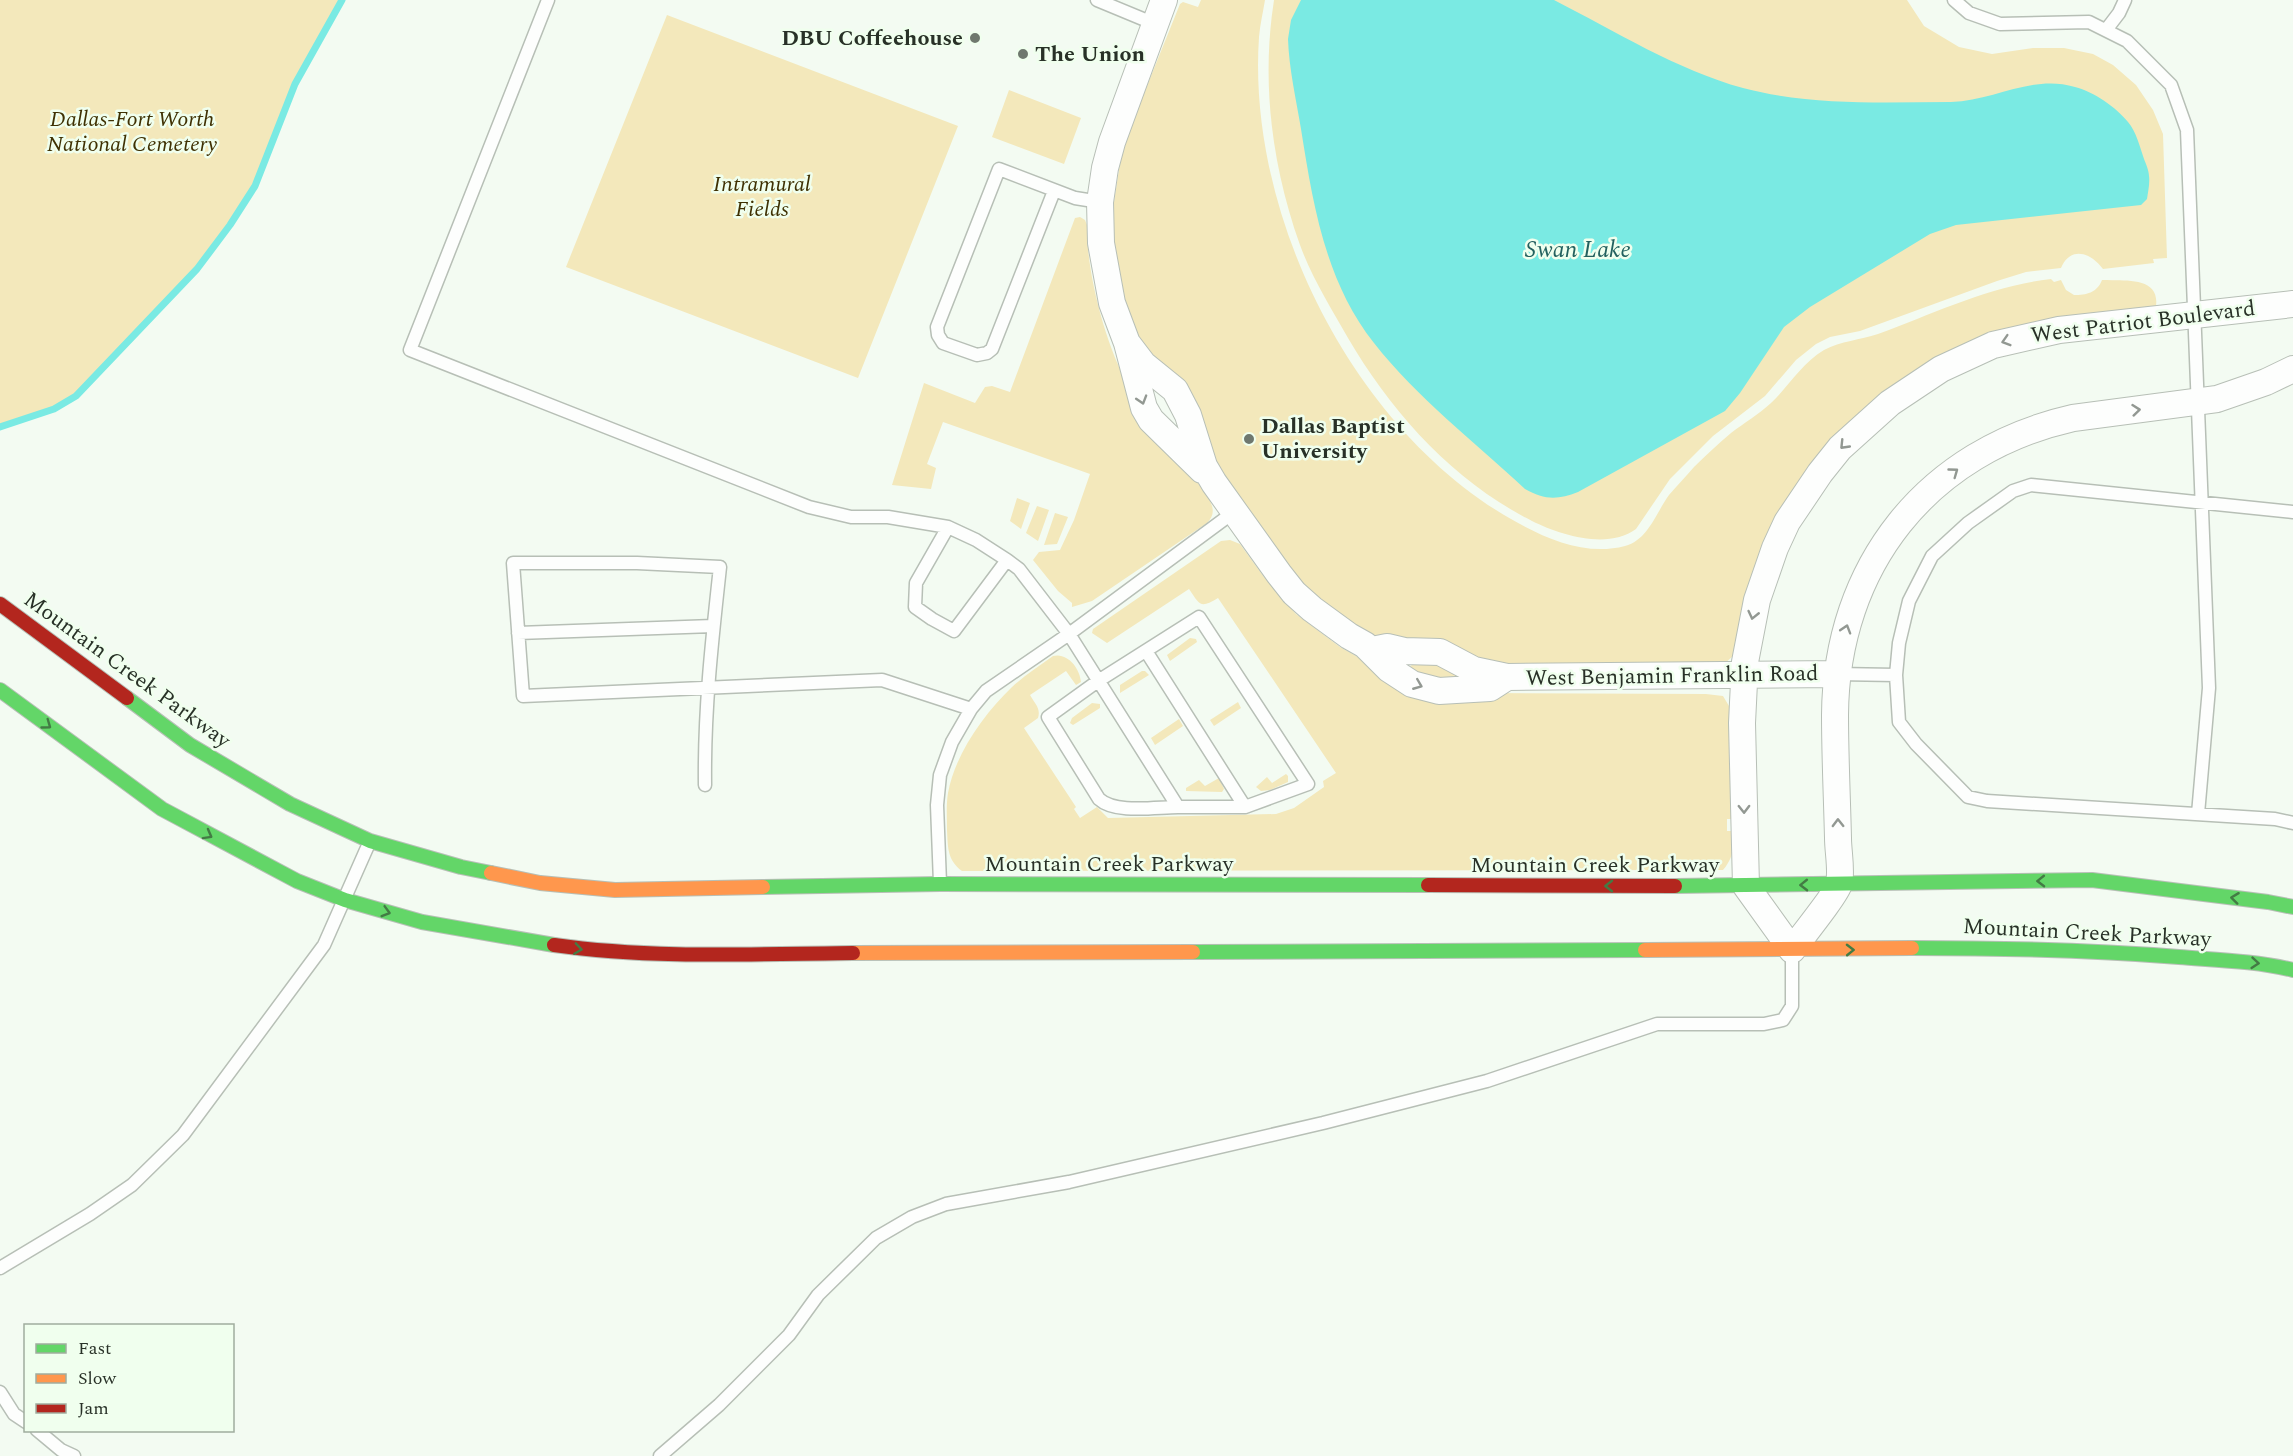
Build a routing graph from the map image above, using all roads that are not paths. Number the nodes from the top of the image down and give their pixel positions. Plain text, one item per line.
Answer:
1 (548, 0) edge
2 (1097, 0) edge
3 (1164, 0) edge
4 (1954, 0) edge
5 (2125, 0) edge
6 (1155, 24) junction
7 (2106, 30) junction
8 (1054, 191) junction
9 (1100, 202) junction
10 (2293, 304) edge
11 (2194, 315) junction
12 (1127, 343) junction
13 (2293, 369) edge
14 (2198, 402) junction
15 (1214, 483) junction
16 (2202, 503) junction
17 (1234, 512) junction
18 (2293, 513) edge
19 (948, 527) junction
20 (1007, 560) junction
21 (0, 604) edge
22 (713, 626) junction
23 (518, 633) junction
24 (1069, 634) junction
25 (1372, 650) junction
26 (1146, 651) junction
27 (1837, 674) junction
28 (1896, 675) junction
29 (1507, 677) junction
30 (1744, 677) junction
31 (1098, 681) junction
32 (707, 687) junction
33 (0, 690) edge
34 (971, 709) junction
35 (705, 785) dead end
36 (1178, 807) junction
37 (1245, 807) junction
38 (2198, 814) junction
39 (2293, 823) edge
40 (370, 841) junction
41 (940, 884) junction
42 (1839, 885) junction
43 (1746, 886) junction
44 (345, 900) junction
45 (2293, 907) edge
46 (1792, 950) junction
47 (2293, 970) edge
48 (0, 1268) edge
49 (0, 1392) edge
50 (24, 1421) edge
51 (38, 1432) edge
52 (74, 1456) edge
53 (660, 1456) edge

1 - 19 lane
2 - 6 lane
3 - 6 street, West Benjamin Franklin Road
4 - 7 lane
5 - 7 lane
6 - 9 street, West Benjamin Franklin Road
7 - 11 lane
8 - 8 lane
8 - 9 lane
9 - 12 street, West Benjamin Franklin Road
10 - 11 street, West Patriot Boulevard
11 - 14 lane
11 -> 30 street, West Patriot Boulevard
12 - 15 street, West Benjamin Franklin Road
12 -> 15 street, West Benjamin Franklin Road
13 - 14 street
14 - 16 lane
27 -> 14 street
15 - 17 street, West Benjamin Franklin Road
16 - 18 lane
16 - 28 lane
16 - 38 lane
17 - 24 lane
17 - 25 street, West Benjamin Franklin Road
19 - 20 lane
19 - 20 lane
20 - 24 lane
21 - 40 main road, Mountain Creek Parkway
22 - 23 lane
22 - 23 lane
22 - 32 lane
23 - 32 lane
24 - 31 lane
24 - 34 lane
25 - 29 street, West Benjamin Franklin Road
25 -> 29 street, West Benjamin Franklin Road
26 - 31 lane
26 - 37 lane
26 - 37 lane
27 - 28 lane
27 - 30 street, West Benjamin Franklin Road
42 -> 27 street
28 - 38 lane
29 - 30 street, West Benjamin Franklin Road
30 -> 43 street, West Patriot Boulevard
31 - 36 lane
31 - 36 lane
32 - 34 lane
32 - 35 lane
33 -> 44 main road, Mountain Creek Parkway
34 - 41 lane
36 - 37 lane
38 - 39 lane
40 - 41 main road, Mountain Creek Parkway
40 - 44 lane
43 -> 41 main road, Mountain Creek Parkway
42 -> 43 main road, Mountain Creek Parkway
45 -> 42 main road, Mountain Creek Parkway
42 - 46 street
43 - 46 street
44 -> 46 main road, Mountain Creek Parkway
44 - 48 lane
46 -> 47 main road, Mountain Creek Parkway
46 - 53 lane
49 - 50 lane
51 - 52 lane

